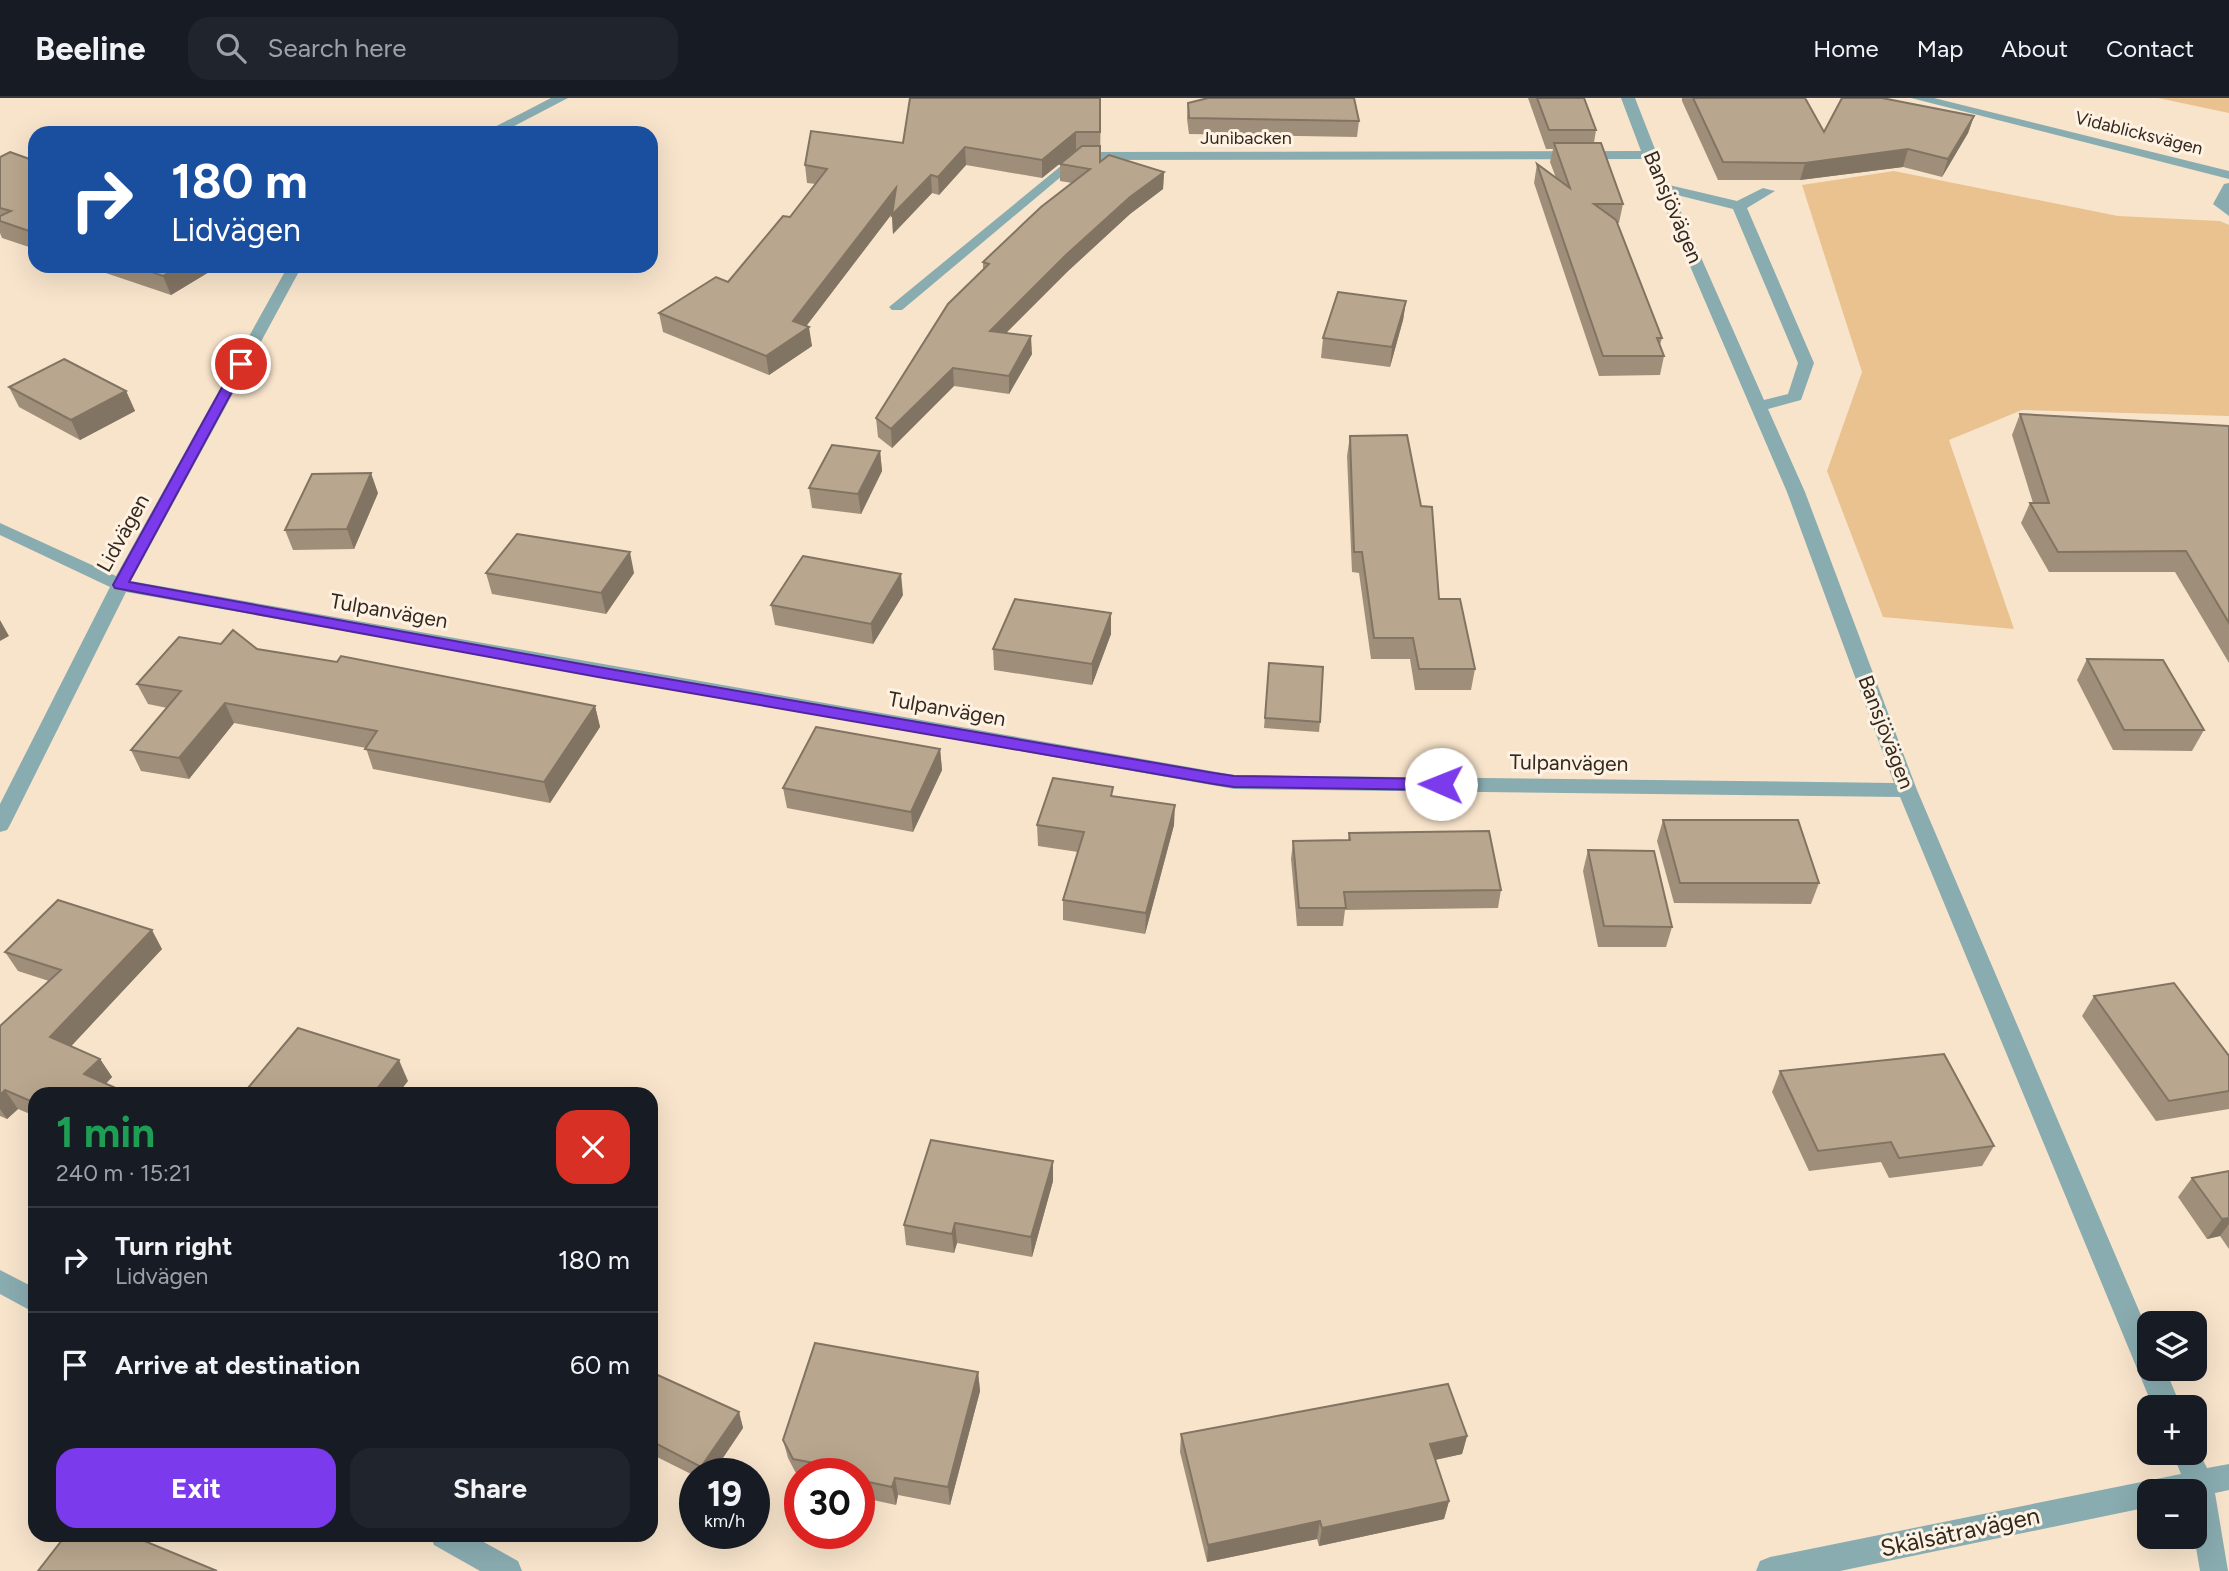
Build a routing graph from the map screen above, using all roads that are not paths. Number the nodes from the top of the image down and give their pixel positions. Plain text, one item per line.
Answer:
1 (561, 98) edge
2 (1628, 98) edge
3 (1918, 98) edge
4 (504, 126) edge
5 (1649, 155) junction
6 (2229, 175) edge
7 (2229, 187) edge
8 (1664, 188) junction
9 (1768, 191) dead end
10 (1739, 206) junction
11 (2229, 212) edge
12 (291, 273) edge
13 (897, 307) dead end
14 (1759, 405) junction
15 (0, 528) edge
16 (120, 585) junction
17 (1907, 790) junction
18 (0, 825) edge
19 (0, 1281) edge
20 (28, 1297) edge
21 (2137, 1336) edge
22 (2229, 1477) edge
23 (2207, 1481) edge
24 (2137, 1496) edge
25 (2207, 1530) edge
26 (456, 1542) edge
27 (508, 1571) edge
28 (1770, 1571) edge
29 (2214, 1571) edge

1 - 4 street
2 - 5 street, Bansjövägen
3 - 6 street, Vidablicksvägen
5 - 8 street, Bansjövägen
5 - 13 street, Junibacken
7 - 11 street
8 - 10 street
8 - 14 street, Bansjövägen
9 - 10 street
10 - 14 street
12 - 16 street, Lidvägen
14 - 17 street, Bansjövägen
15 - 16 street, Tulpanvägen
16 - 17 street, Tulpanvägen
16 - 18 street, Lidvägen
17 - 21 street, Bansjövägen
19 - 20 street
22 - 23 street
24 - 28 street, Skälsätravägen
25 - 29 street
26 - 27 street

